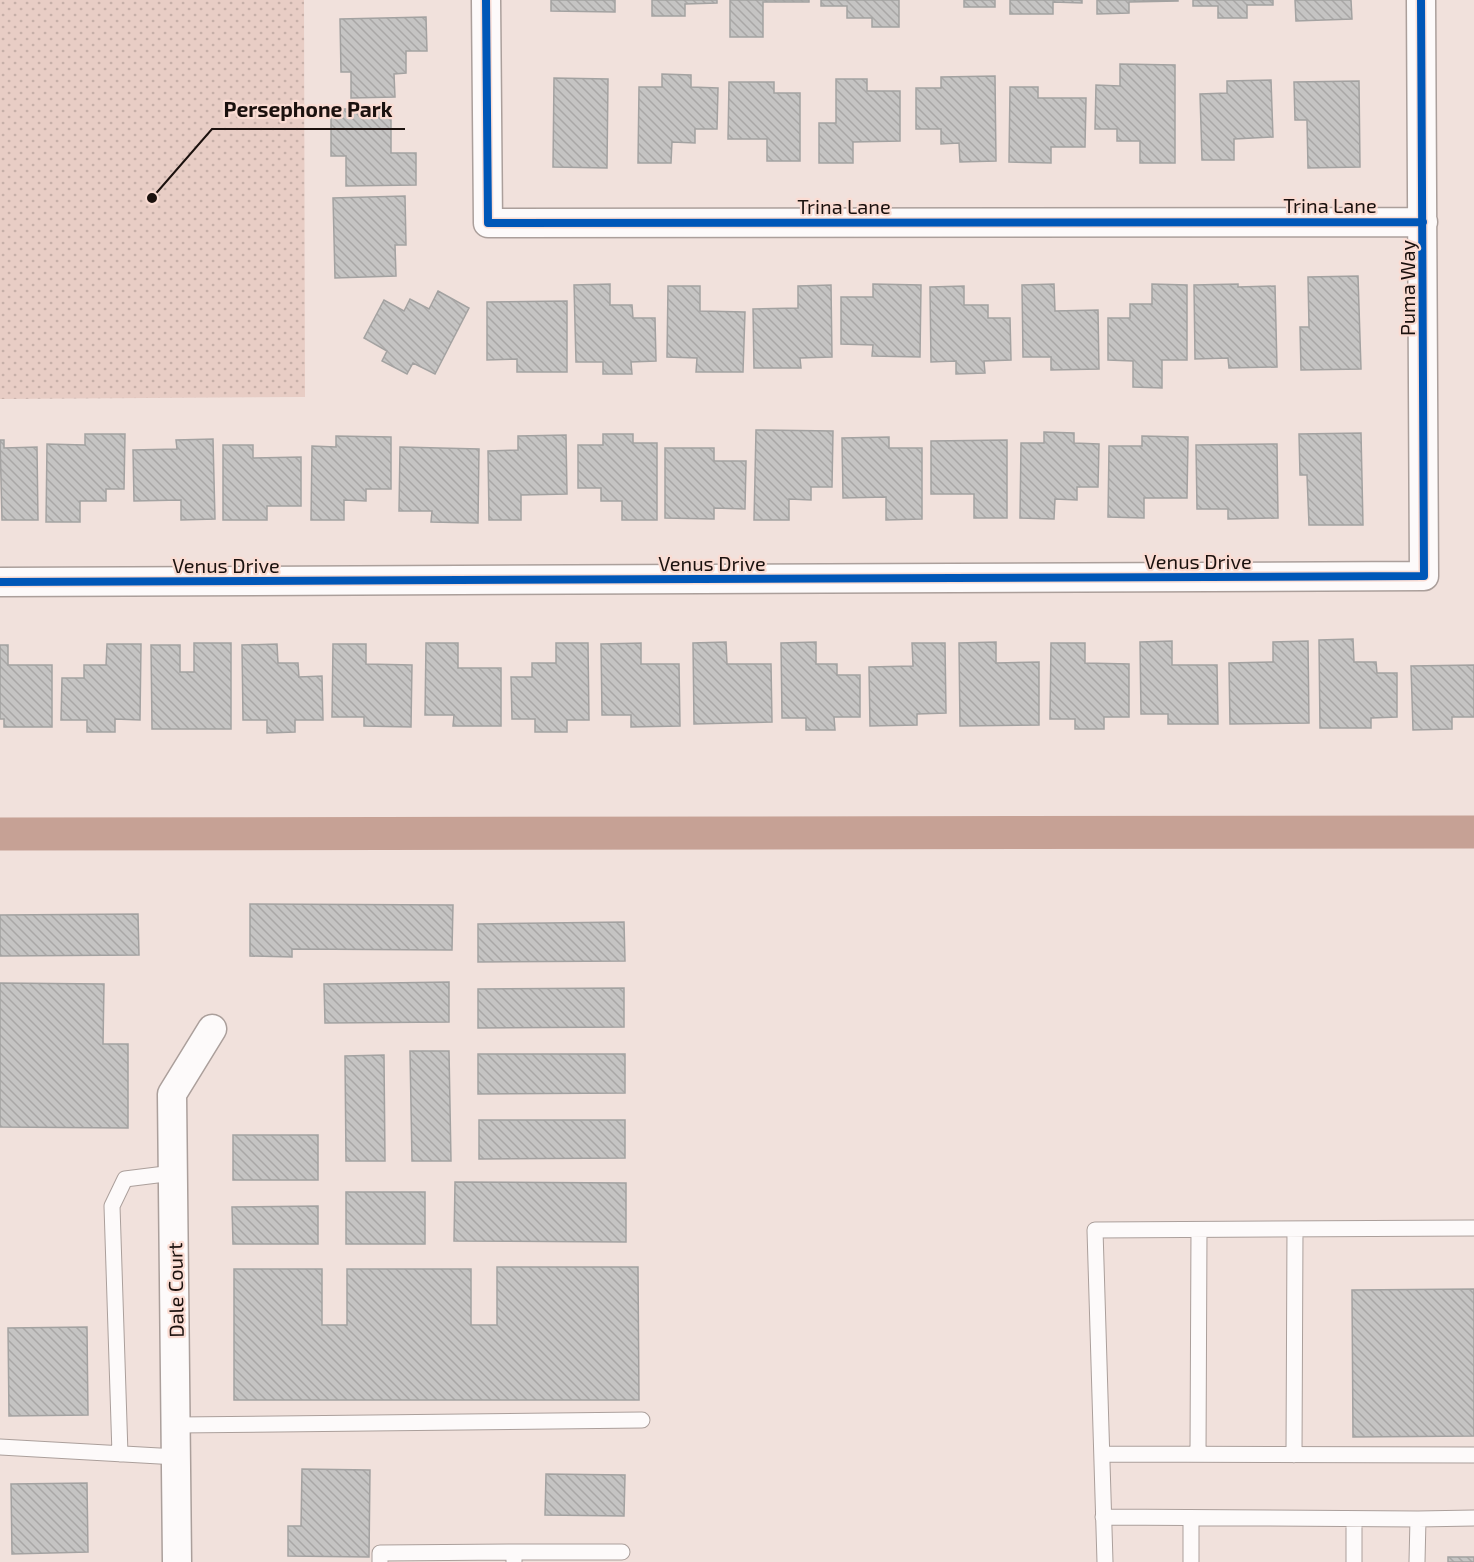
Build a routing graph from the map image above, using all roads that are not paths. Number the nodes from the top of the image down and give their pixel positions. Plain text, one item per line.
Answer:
1 (486, 0) edge
2 (1421, 0) edge
3 (1423, 222) junction
4 (1424, 576) joint
5 (0, 582) edge
6 (212, 1029) dead end
7 (173, 1173) junction
8 (1474, 1228) edge
9 (1295, 1229) junction
10 (1199, 1230) junction
11 (642, 1420) dead end
12 (177, 1425) junction
13 (0, 1447) edge
14 (120, 1454) junction
15 (1102, 1454) junction
16 (1198, 1454) junction
17 (1294, 1455) junction
18 (1474, 1455) edge
19 (177, 1457) junction
20 (1103, 1517) junction
21 (1191, 1518) junction
22 (1474, 1518) edge
23 (1419, 1519) junction
24 (1354, 1520) junction
25 (622, 1552) dead end
26 (514, 1557) edge
27 (177, 1562) edge
28 (380, 1562) edge
29 (1105, 1562) edge
30 (1191, 1562) edge
31 (1353, 1562) edge
32 (1417, 1562) edge

1 - 3 street, Trina Lane
2 - 3 street, Puma Way
3 - 4 street, Puma Way
4 - 5 street, Venus Drive
6 - 7 street, Dale Court
7 - 12 street, Dale Court
7 - 14 lane
8 - 9 lane
9 - 10 lane
9 - 17 lane
10 - 15 lane
10 - 16 lane
11 - 12 lane
12 - 19 street, Dale Court
13 - 14 lane
14 - 19 lane
15 - 16 lane
15 - 20 lane
16 - 17 lane
17 - 18 lane
19 - 27 street, Dale Court
20 - 21 lane
20 - 29 lane
21 - 24 lane
21 - 30 lane
22 - 23 lane
23 - 24 lane
23 - 32 lane
24 - 31 lane
25 - 26 lane
26 - 28 lane

